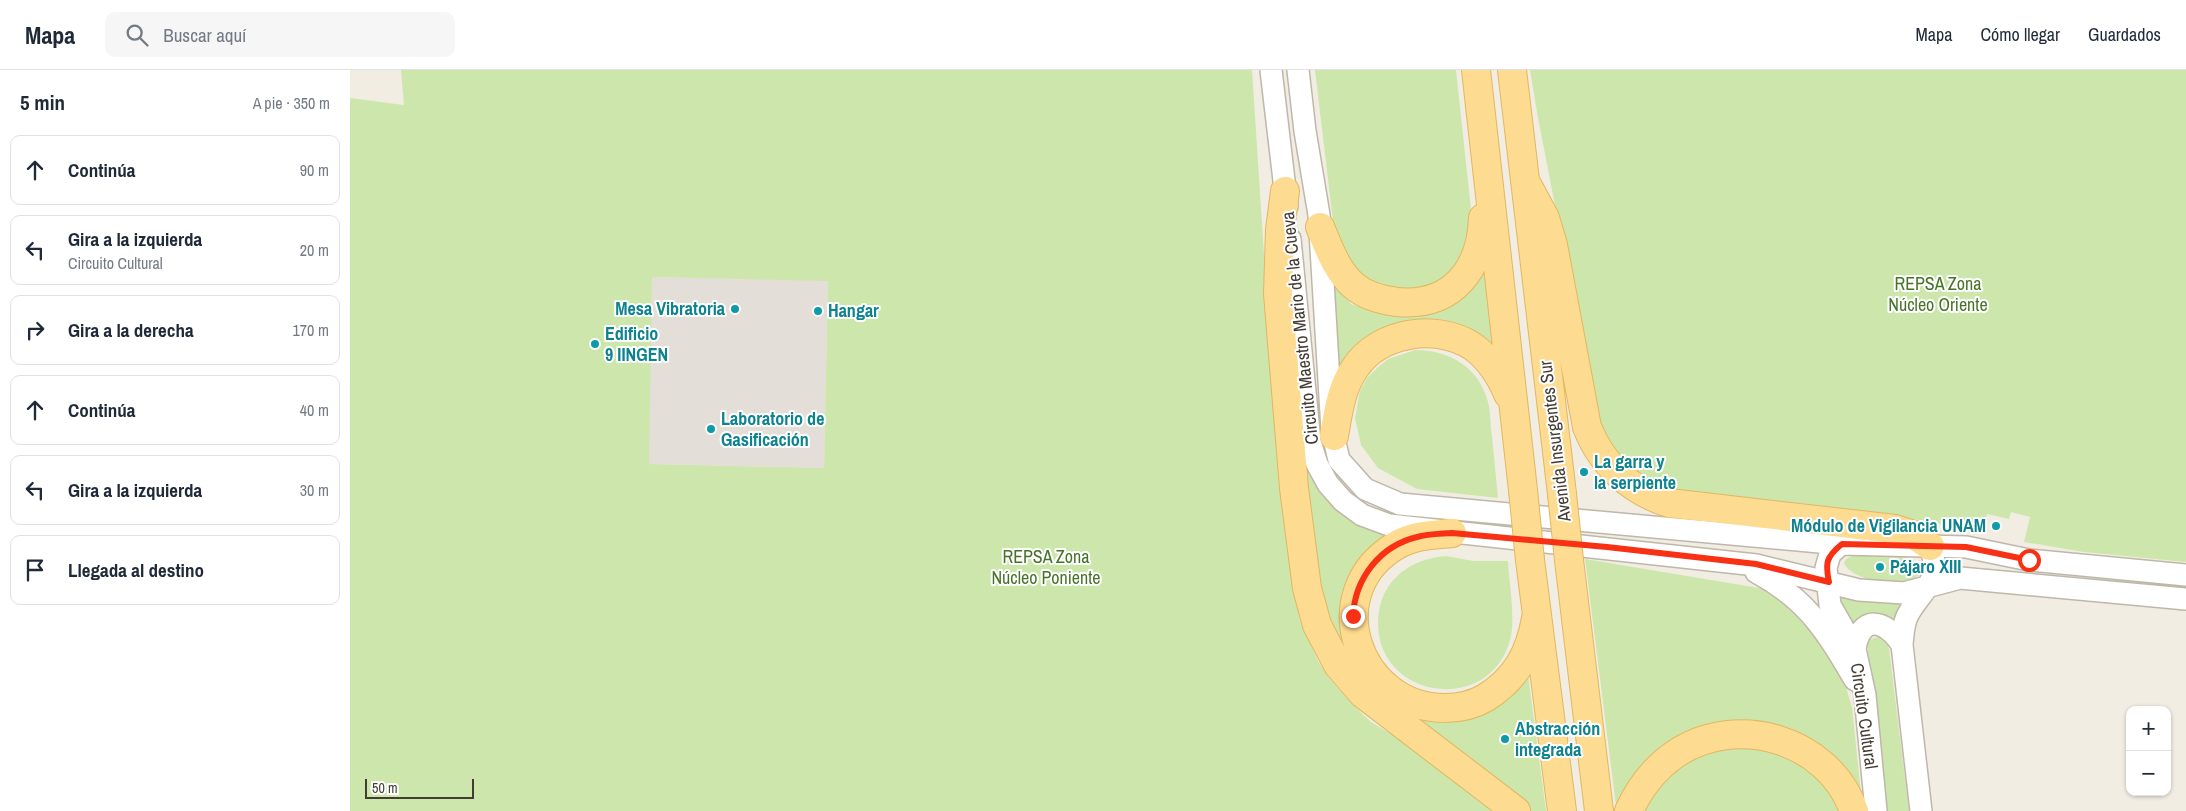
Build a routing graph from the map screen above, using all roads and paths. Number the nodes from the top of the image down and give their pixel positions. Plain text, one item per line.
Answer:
1 (1271, 70) edge
2 (1298, 70) edge
3 (1476, 70) edge
4 (1512, 70) edge
5 (1485, 149) junction
6 (1525, 181) junction
7 (1285, 191) junction
8 (1320, 227) junction
9 (1514, 416) junction
10 (1334, 436) junction
11 (1452, 533) junction
12 (1842, 544) junction
13 (1930, 546) junction
14 (1717, 560) junction
15 (2186, 575) edge
16 (1829, 582) junction
17 (1930, 585) junction
18 (2186, 599) edge
19 (1536, 618) junction
20 (1902, 645) junction
21 (1854, 649) junction
22 (1865, 696) junction
23 (1516, 811) edge
24 (1562, 811) edge
25 (1599, 811) edge
26 (1629, 811) edge
27 (1854, 811) edge
28 (1876, 811) edge
29 (1921, 811) edge

1 - 7 street, Circuito Maestro Mario de la Cueva
2 - 8 street, Circuito Maestro Mario de la Cueva
3 - 5 main road, Avenida Insurgentes Sur
4 - 6 main road, Avenida Insurgentes Sur
5 - 8 main road
5 - 9 main road, Avenida Insurgentes Sur
6 - 13 main road
6 - 25 main road, Avenida Insurgentes Sur, bridge
7 - 11 street, Circuito Maestro Mario de la Cueva
7 - 23 main road
8 - 10 street, Circuito Maestro Mario de la Cueva
9 - 10 main road
9 - 19 main road, Avenida Insurgentes Sur, bridge
10 - 12 street, Circuito Maestro Mario de la Cueva
11 - 14 street, Circuito Maestro Mario de la Cueva
11 - 19 main road
12 - 13 street, Circuito Maestro Mario de la Cueva
12 - 16 street, Circuito Cultural
13 - 15 street, Circuito Maestro Mario de la Cueva
13 - 17 street
14 - 16 street, Circuito Maestro Mario de la Cueva
14 - 22 street
16 - 17 street, Circuito Maestro Mario de la Cueva
16 - 21 street, Circuito Cultural
17 - 18 street, Circuito Maestro Mario de la Cueva
17 - 20 street
19 - 24 main road, Avenida Insurgentes Sur
20 - 21 street
20 - 29 street
21 - 22 street, Circuito Cultural
22 - 28 street, Circuito Cultural
26 - 27 main road

